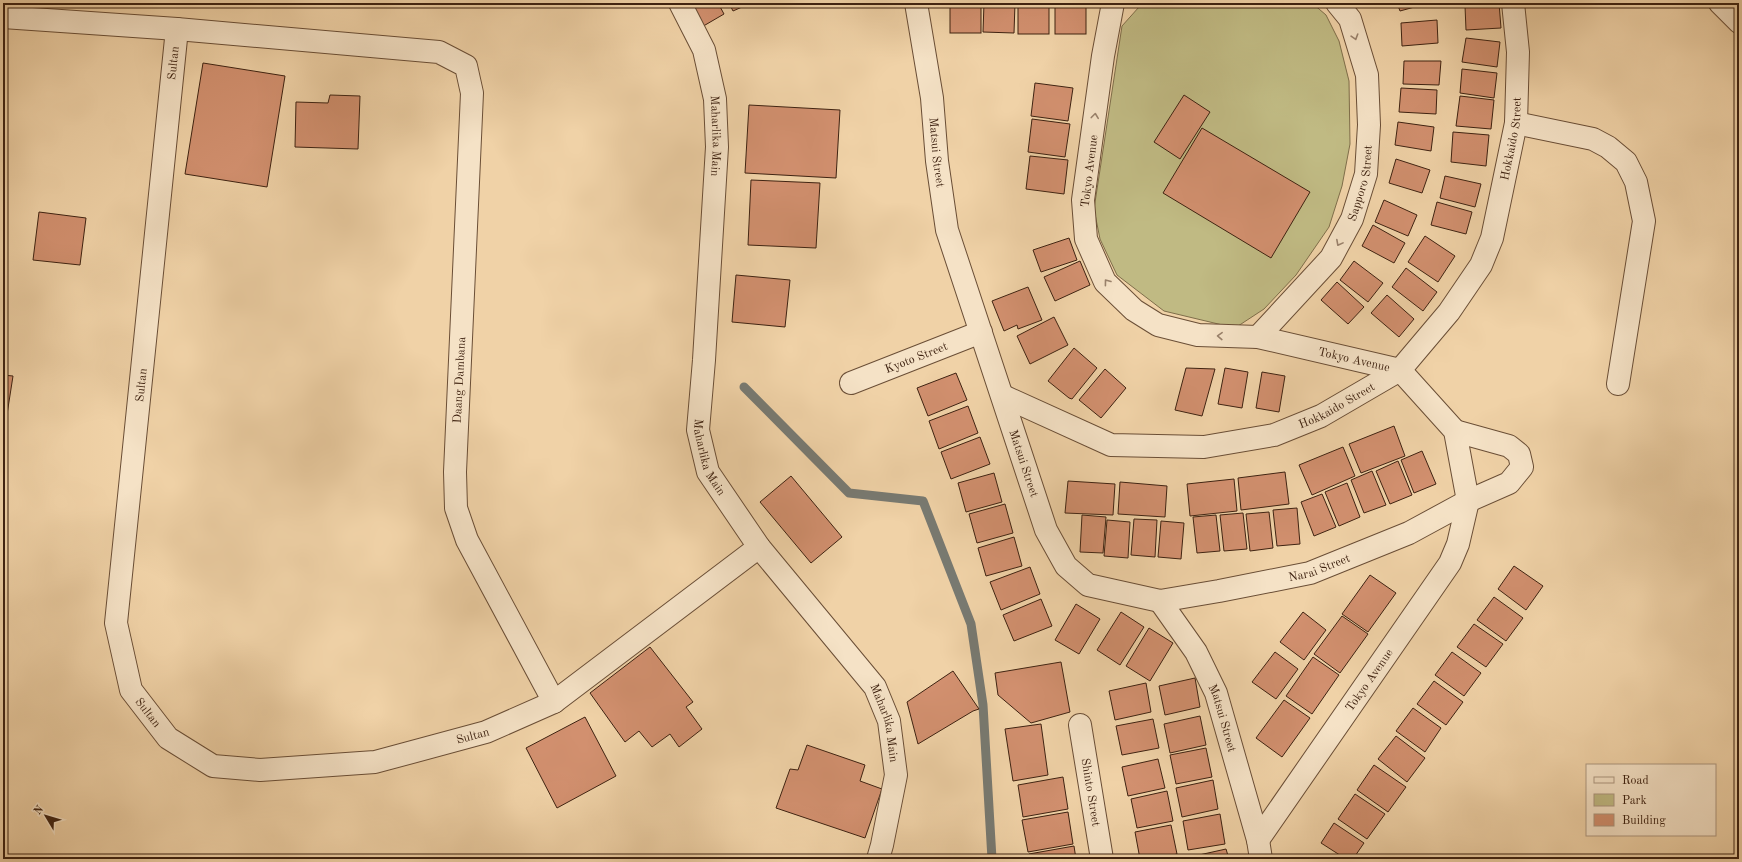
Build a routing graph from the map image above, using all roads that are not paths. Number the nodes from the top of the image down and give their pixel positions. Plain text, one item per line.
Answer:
1 (680, 3) edge
2 (916, 3) edge
3 (1113, 3) edge
4 (1337, 3) edge
5 (1513, 3) edge
6 (1720, 3) edge
7 (3, 16) edge
8 (1739, 22) edge
9 (177, 29) junction
10 (1516, 123) junction
11 (981, 332) junction
12 (1258, 337) junction
13 (1400, 370) junction
14 (851, 383) dead end
15 (1618, 384) dead end
16 (1002, 396) junction
17 (1455, 431) junction
18 (1468, 501) junction
19 (759, 547) junction
20 (1160, 601) junction
21 (554, 702) junction
22 (1080, 725) dead end
23 (1260, 849) edge
24 (878, 859) edge
25 (1102, 859) edge

1 - 19 street, Maharlika Main
2 - 11 street, Matsui Street
12 -> 3 street, Tokyo Avenue
4 -> 12 street, Sapporo Street
5 - 10 street, Hokkaido Street
6 - 8 street
7 - 9 street
9 - 21 street, Daang Dambana
9 - 21 street, Sultan
10 - 13 street, Hokkaido Street
10 - 15 street
11 - 14 street, Kyoto Street
11 - 16 street, Matsui Street
12 - 13 street, Tokyo Avenue
13 - 16 street, Hokkaido Street
13 - 17 street, Tokyo Avenue
16 - 20 street, Matsui Street
17 - 18 street, Tokyo Avenue
17 - 18 street, Narai Street
18 - 20 street, Narai Street
18 - 23 street, Tokyo Avenue
19 - 21 street, Sultan
19 - 24 street, Maharlika Main
20 - 23 street, Matsui Street
22 - 25 street, Shinto Street

